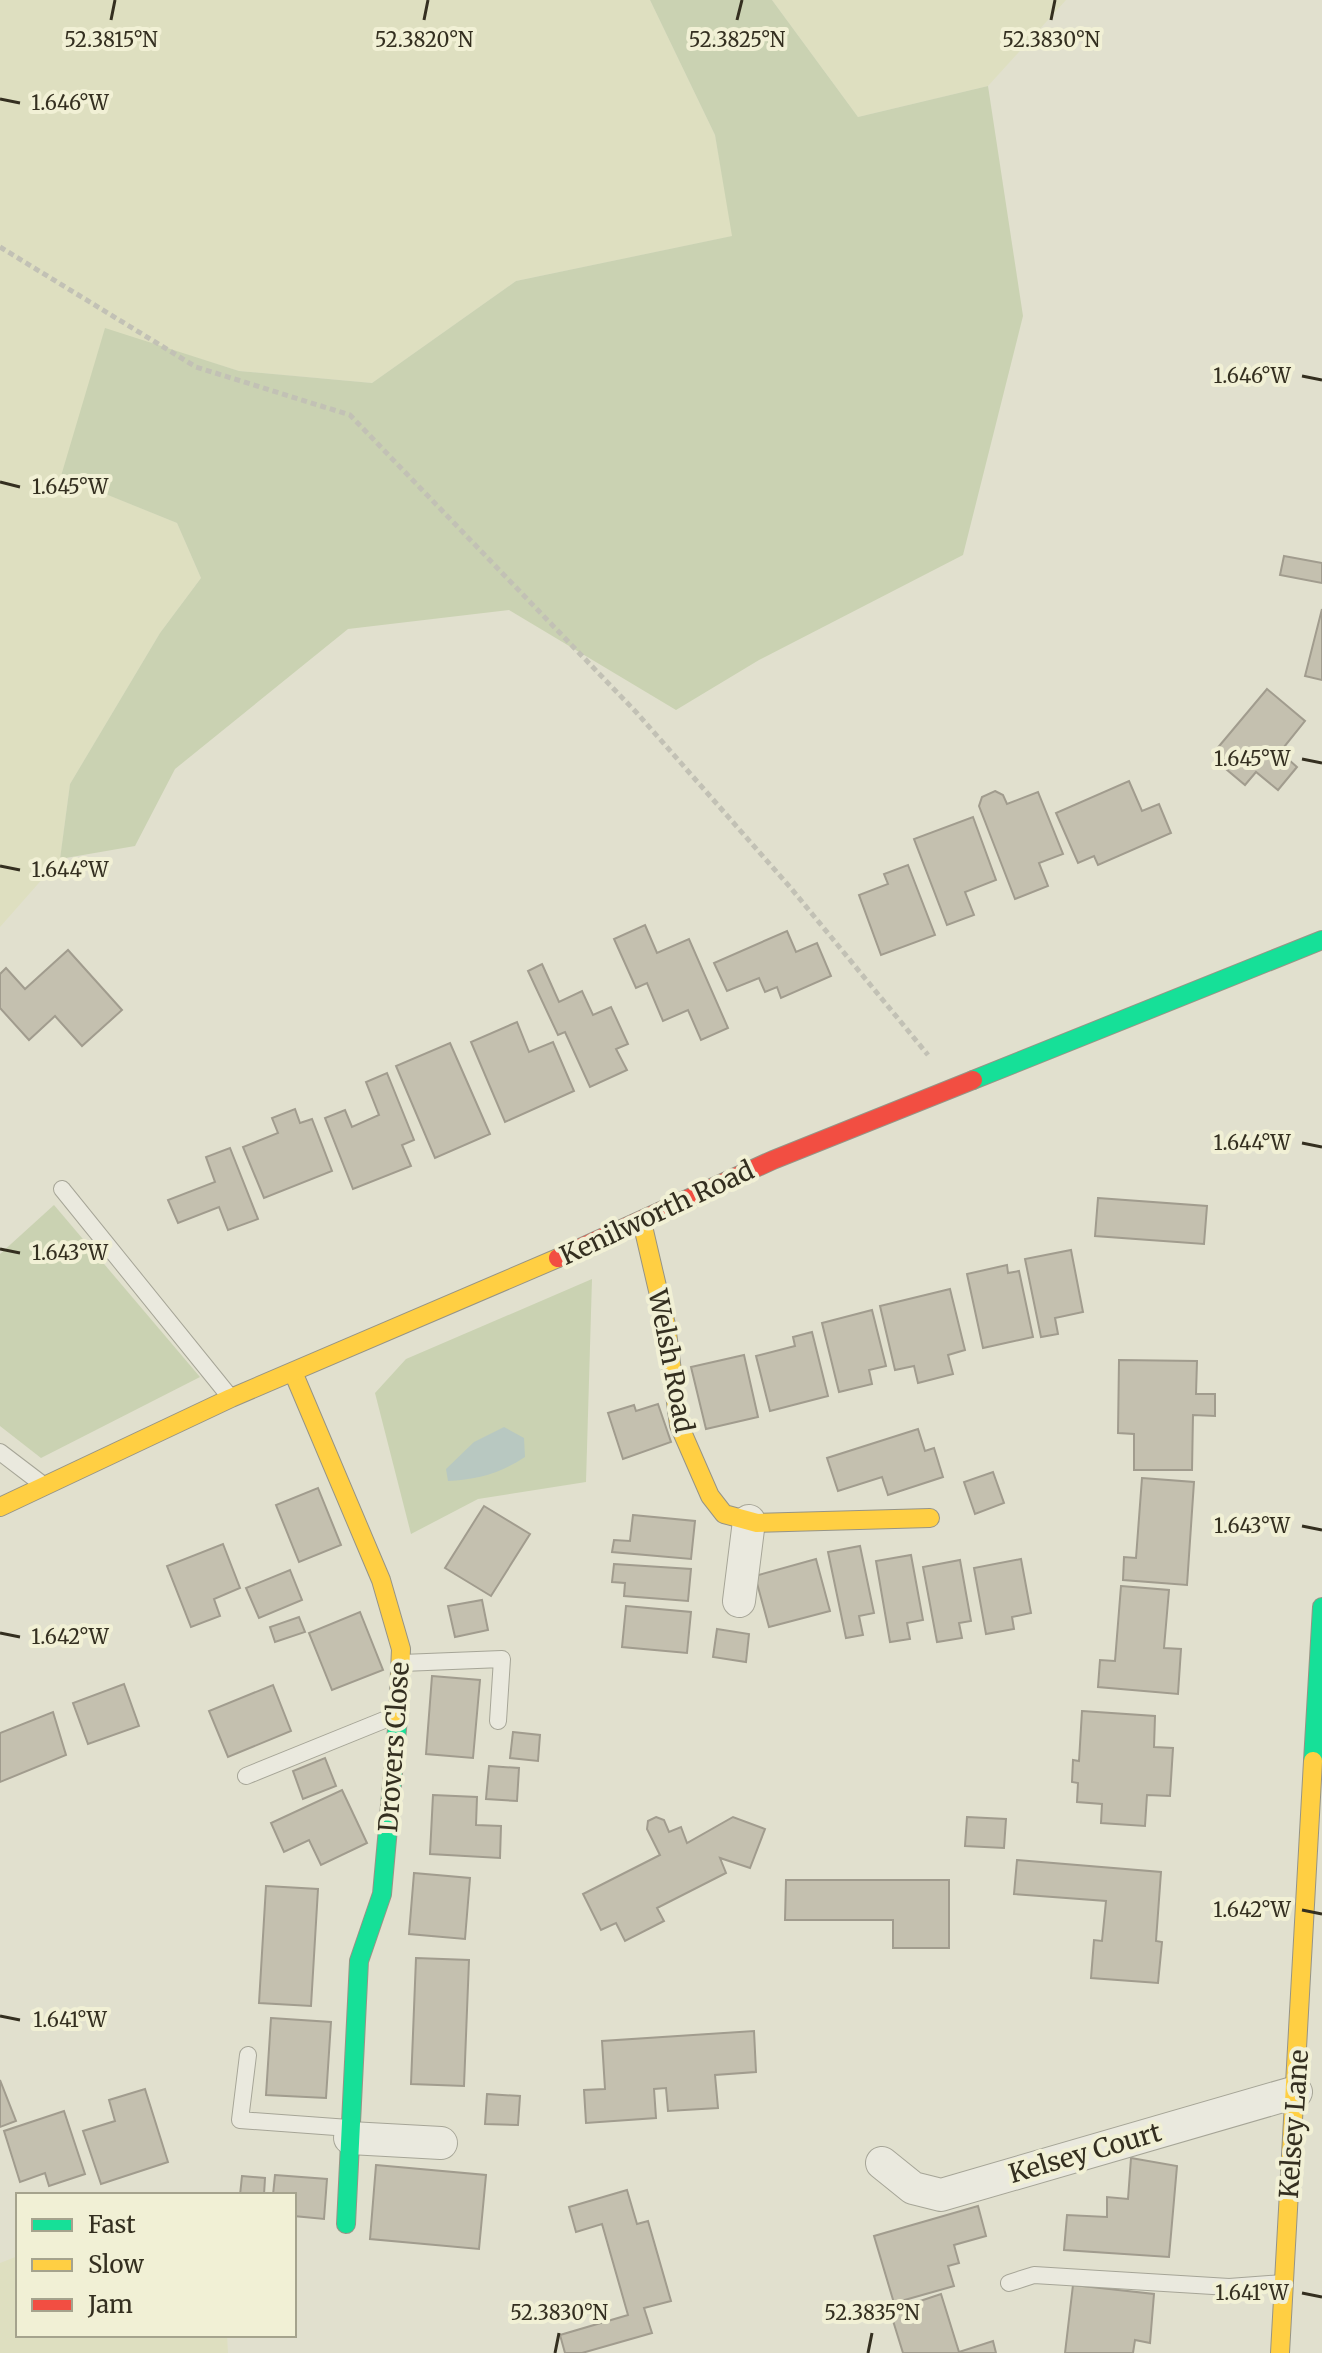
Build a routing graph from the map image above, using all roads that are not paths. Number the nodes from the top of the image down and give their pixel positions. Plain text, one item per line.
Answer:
1 (1322, 940) edge
2 (62, 1189) dead end
3 (642, 1222) junction
4 (293, 1372) junction
5 (231, 1398) junction
6 (0, 1452) edge
7 (46, 1488) junction
8 (0, 1507) edge
9 (930, 1518) dead end
10 (749, 1521) junction
11 (739, 1601) dead end
12 (1322, 1607) edge
13 (401, 1663) junction
14 (399, 1714) junction
15 (498, 1721) dead end
16 (1318, 1761) edge
17 (246, 1776) dead end
18 (1313, 1948) edge
19 (248, 2055) dead end
20 (1296, 2092) junction
21 (350, 2133) junction
22 (441, 2143) dead end
23 (882, 2163) dead end
24 (346, 2224) dead end
25 (1009, 2283) dead end
26 (1284, 2283) junction
27 (1280, 2353) edge

1 - 3 main road, Kenilworth Road
2 - 5 lane
3 - 4 main road, Kenilworth Road
3 - 10 main road, Welsh Road
4 - 5 main road, Kenilworth Road
4 - 13 main road, Drovers Close
5 - 7 main road, Kenilworth Road
6 - 7 lane
7 - 8 main road, Kenilworth Road
9 - 10 main road, Welsh Road
10 - 11 street
12 - 16 main road, Kelsey Lane
13 - 14 main road, Drovers Close
13 - 15 lane
14 - 17 lane
14 - 21 main road, Drovers Close
16 - 18 main road, Kelsey Lane
18 - 20 main road, Kelsey Lane
19 - 21 lane
20 - 23 street, Kelsey Court
20 - 26 main road, Kelsey Lane
21 - 22 street
21 - 24 main road, Drovers Close
25 - 26 lane
26 - 27 main road, Kelsey Lane

